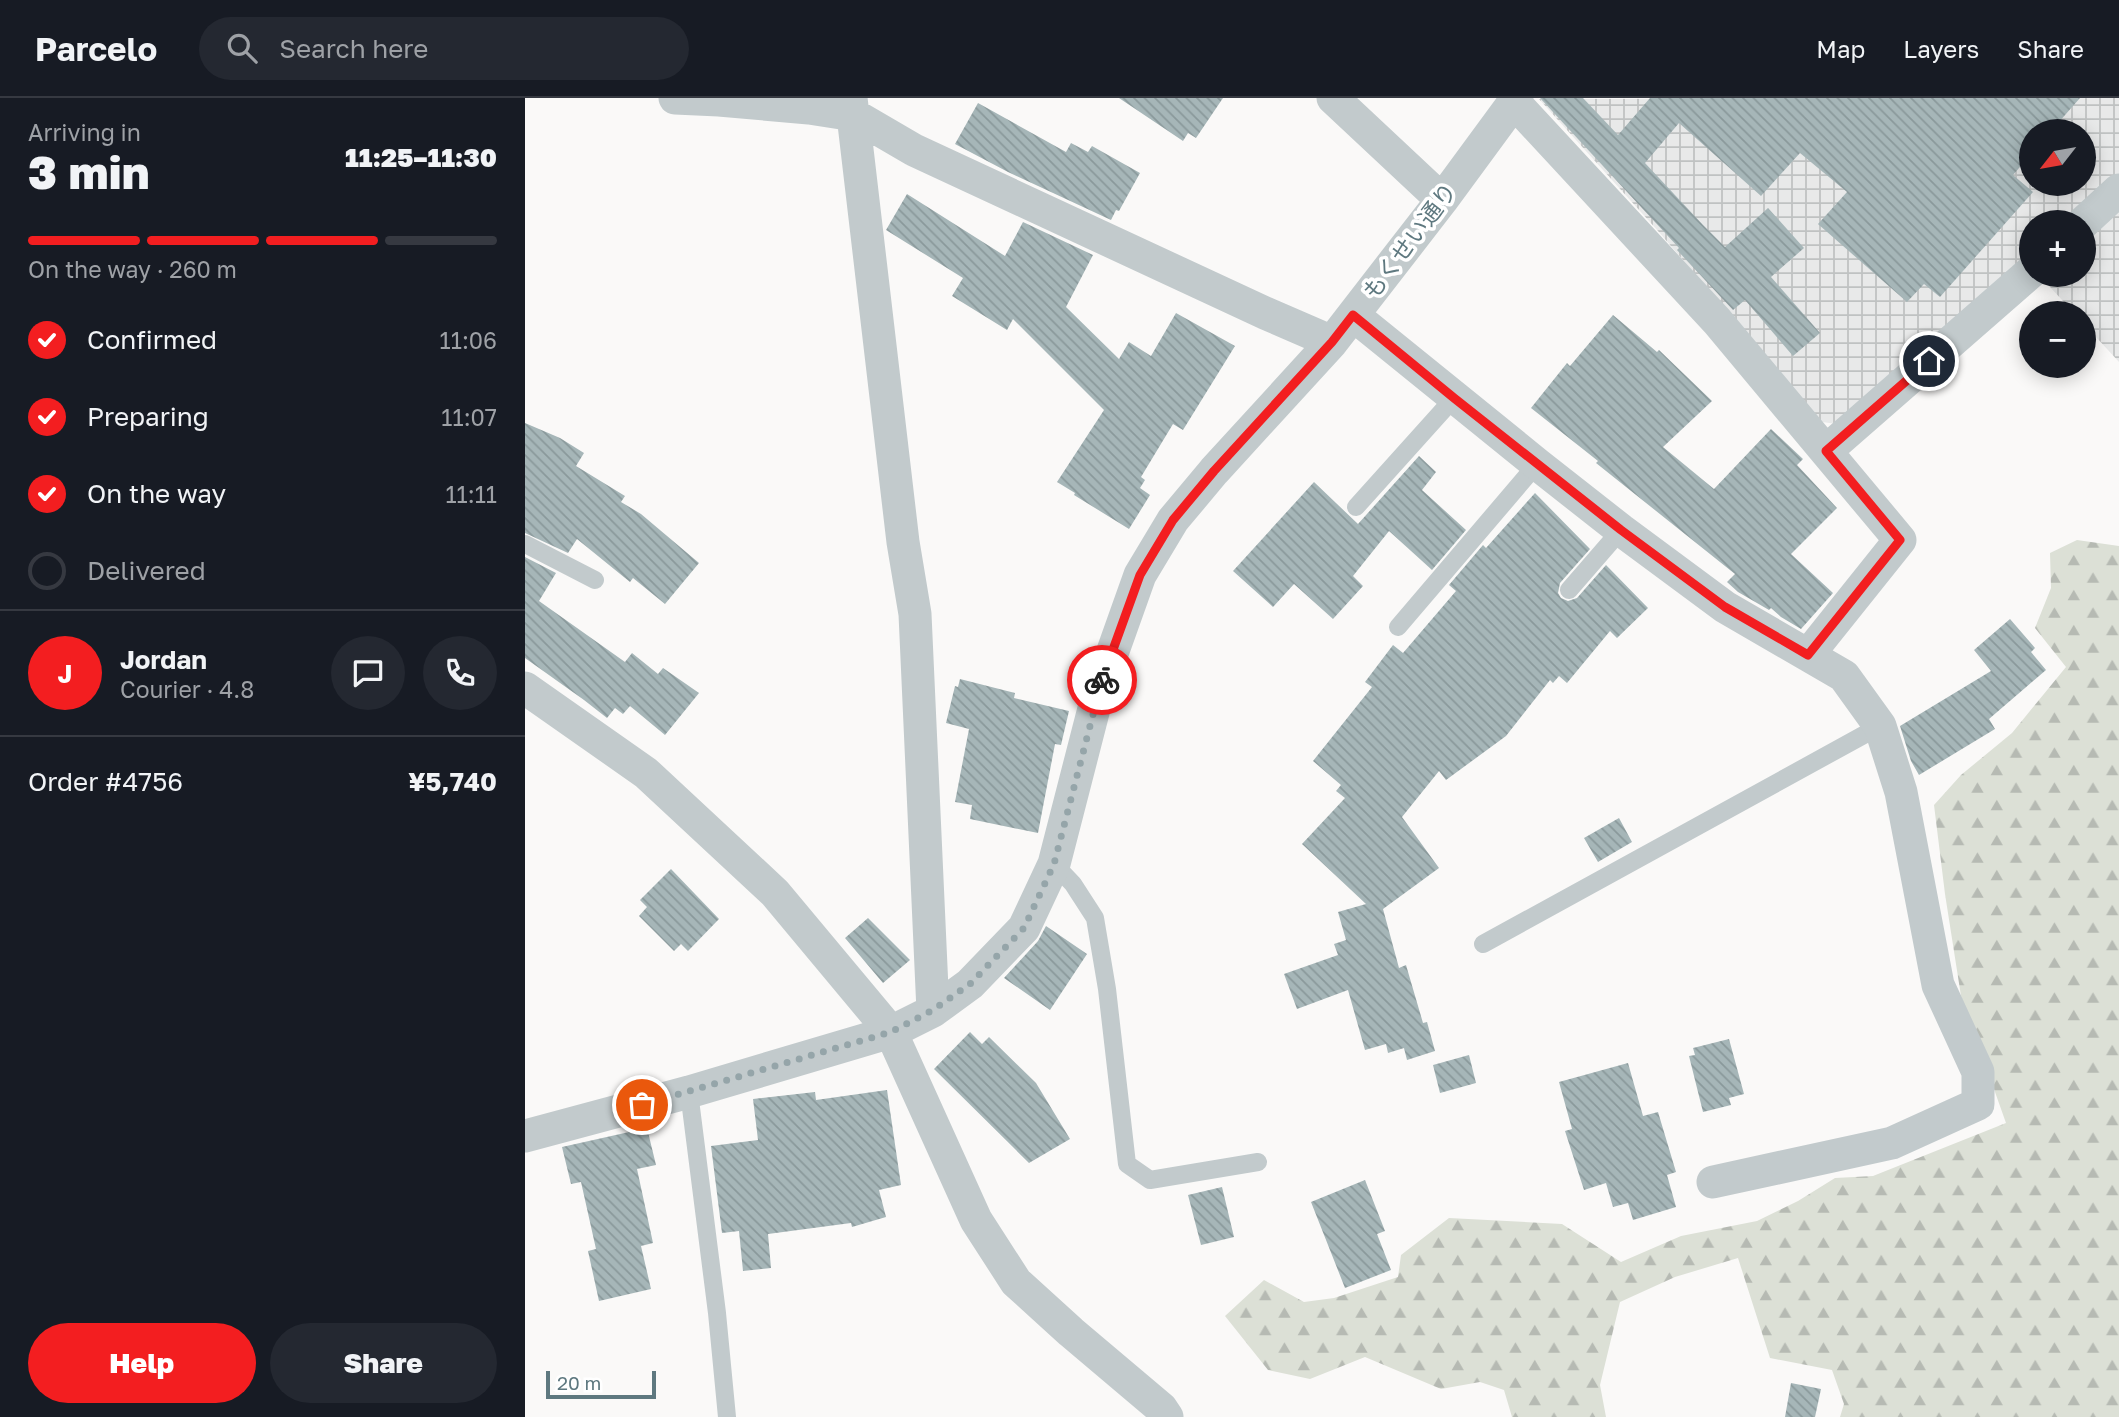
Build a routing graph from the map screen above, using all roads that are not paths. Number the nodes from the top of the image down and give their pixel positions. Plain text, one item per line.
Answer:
1 (675, 98) edge
2 (1333, 98) edge
3 (1515, 100) edge
4 (852, 107) edge
5 (2119, 190) edge
6 (1442, 200) junction
7 (2096, 211) edge
8 (2019, 282) edge
9 (1353, 315) junction
10 (1332, 342) junction
11 (1454, 398) junction
12 (1826, 451) junction
13 (1537, 464) junction
14 (1356, 506) dead end
15 (1621, 530) junction
16 (525, 544) edge
17 (595, 580) dead end
18 (1569, 590) dead end
19 (1398, 627) dead end
20 (1808, 655) junction
21 (525, 688) edge
22 (1880, 726) junction
23 (1054, 864) junction
24 (1483, 944) dead end
25 (933, 1010) junction
26 (891, 1032) junction
27 (689, 1092) junction
28 (525, 1136) edge
29 (1258, 1162) dead end
30 (1713, 1182) dead end
31 (727, 1417) edge
32 (1167, 1417) edge

1 - 4 street
2 - 6 street
3 - 6 street, もくせい通り
3 - 12 street
4 - 10 street
4 - 25 street
5 - 7 street
6 - 9 street, もくせい通り
8 - 12 street
9 - 10 street, もくせい通り
9 - 11 street
10 - 23 street, もくせい通り
11 - 13 street
11 - 14 lane
12 - 20 street
13 - 15 street
13 - 19 lane
15 - 18 lane
15 - 20 street
16 - 17 lane
20 - 22 street
21 - 26 street
22 - 24 lane
22 - 30 street
23 - 25 street, もくせい通り
23 - 29 lane
25 - 26 street, もくせい通り
26 - 27 street, もくせい通り
26 - 32 street
27 - 28 street, もくせい通り
27 - 31 lane

